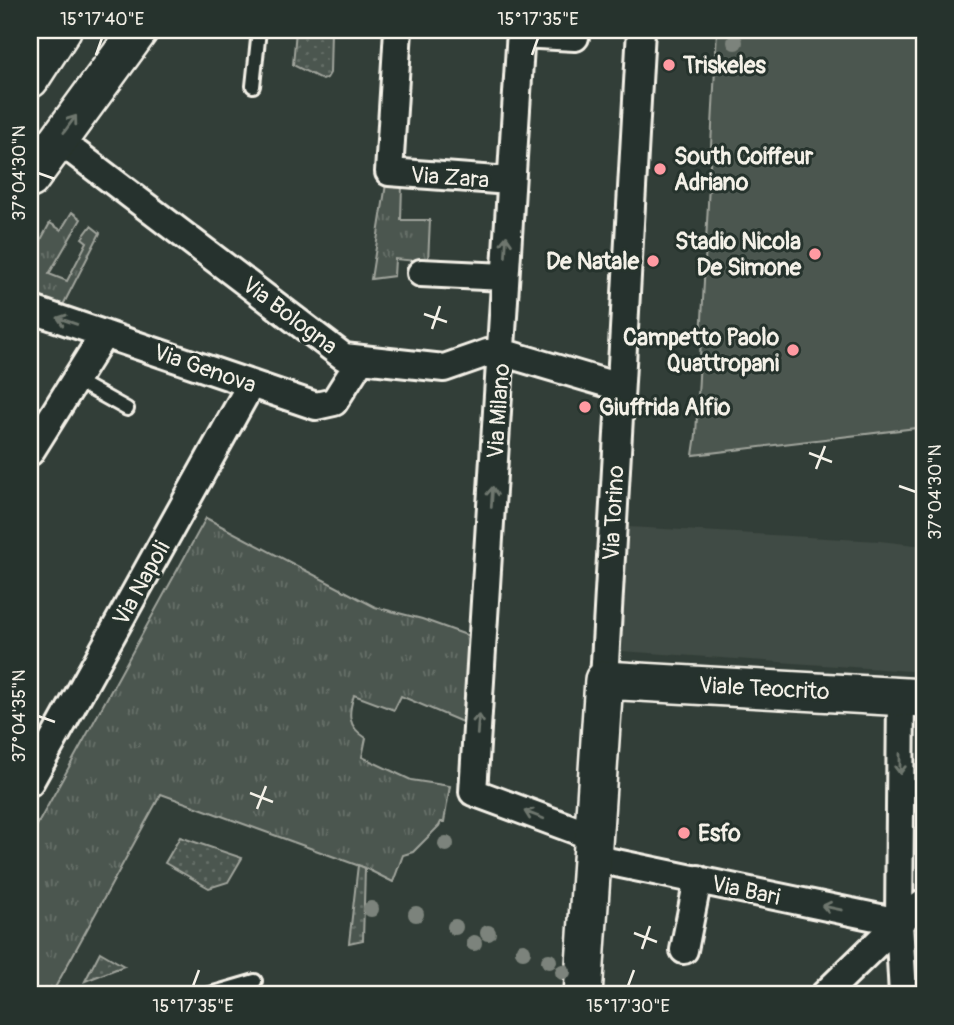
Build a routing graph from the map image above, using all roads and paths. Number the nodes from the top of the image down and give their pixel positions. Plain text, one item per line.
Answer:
1 (139, 30) edge
2 (259, 30) edge
3 (398, 30) edge
4 (641, 30) edge
5 (520, 32) edge
6 (575, 37) dead end
7 (253, 86) dead end
8 (77, 154) dead end
9 (30, 179) edge
10 (510, 181) junction
11 (421, 273) dead end
12 (505, 277) junction
13 (30, 309) edge
14 (104, 334) junction
15 (501, 352) junction
16 (361, 359) junction
17 (75, 380) junction
18 (251, 384) junction
19 (620, 387) junction
20 (127, 409) dead end
21 (30, 452) edge
22 (604, 680) junction
23 (913, 697) edge
24 (30, 782) edge
25 (474, 792) joint
26 (593, 848) junction
27 (698, 879) junction
28 (924, 903) edge
29 (899, 922) junction
30 (684, 950) dead end
31 (255, 981) dead end
32 (207, 995) edge
33 (583, 995) edge
34 (824, 995) edge
35 (903, 995) edge

9 -> 1 street
2 - 7 lane
3 - 10 street, Via Zara
4 - 19 street, Via Torino
5 - 6 street
5 - 10 street, Via Milano
8 - 16 street, Via Bologna
12 -> 10 street, Via Milano
11 - 12 street
12 - 15 street, Via Milano
14 -> 13 street, Via Genova
14 - 17 street
14 - 18 street, Via Genova
15 - 16 street, Via Bologna
15 - 19 street, Via Bologna
25 -> 15 street, Via Milano
16 - 18 street, Via Genova
17 - 20 lane
17 - 21 street
18 - 24 street, Via Napoli
19 - 22 street, Via Torino
22 - 23 street, Viale Teocrito
22 - 26 street, Via Torino
23 -> 29 street
26 -> 25 street, Via Bari
26 - 27 street, Via Bari
26 - 33 street, Via Torino
29 -> 27 street, Via Bari
27 - 30 street
28 - 29 street
29 - 34 street
29 - 35 street
31 - 32 lane

